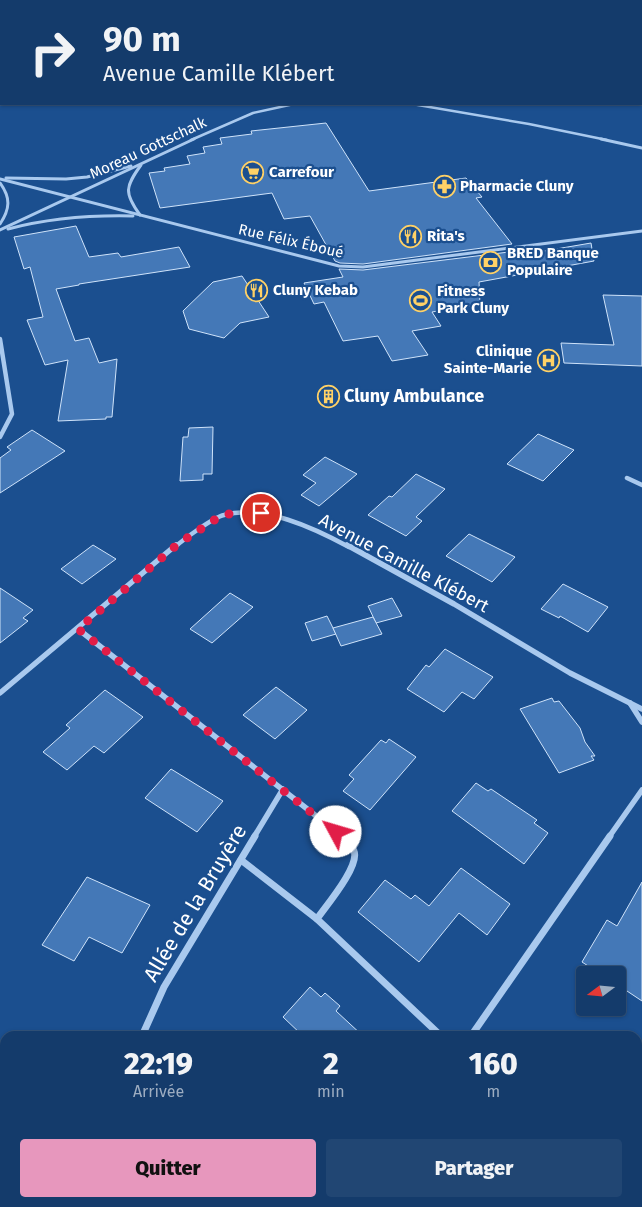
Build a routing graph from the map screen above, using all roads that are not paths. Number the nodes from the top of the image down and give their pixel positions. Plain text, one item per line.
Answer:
1 (289, 105) edge
2 (418, 105) edge
3 (642, 148) edge
4 (142, 164) junction
5 (0, 180) edge
6 (69, 197) junction
7 (140, 216) junction
8 (0, 224) edge
9 (0, 231) edge
10 (642, 231) edge
11 (0, 339) edge
12 (0, 437) edge
13 (627, 478) dead end
14 (642, 484) edge
15 (78, 629) junction
16 (0, 693) edge
17 (630, 703) junction
18 (642, 710) edge
19 (642, 722) edge
20 (283, 790) junction
21 (642, 790) edge
22 (241, 860) junction
23 (318, 919) junction
24 (144, 1031) edge
25 (436, 1031) edge
26 (474, 1031) edge

1 - 4 street, Moreau Gottschalk
2 - 3 street
4 - 5 street
4 - 6 street, Moreau Gottschalk
4 - 7 street
5 - 6 street, Rue Félix Éboué
5 - 8 street
6 - 7 street, Rue Félix Éboué
6 - 9 street, Moreau Gottschalk
7 - 9 street
7 - 10 street, Rue Félix Éboué
11 - 12 street
13 - 14 street
15 - 16 street, Avenue Camille Klébert
15 - 17 street, Avenue Camille Klébert
15 - 20 street
17 - 18 street, Avenue Camille Klébert
17 - 19 street
20 - 22 street, Allée de la Bruyère
20 - 23 street
21 - 26 street
22 - 23 street
22 - 24 street, Allée de la Bruyère
23 - 25 street

